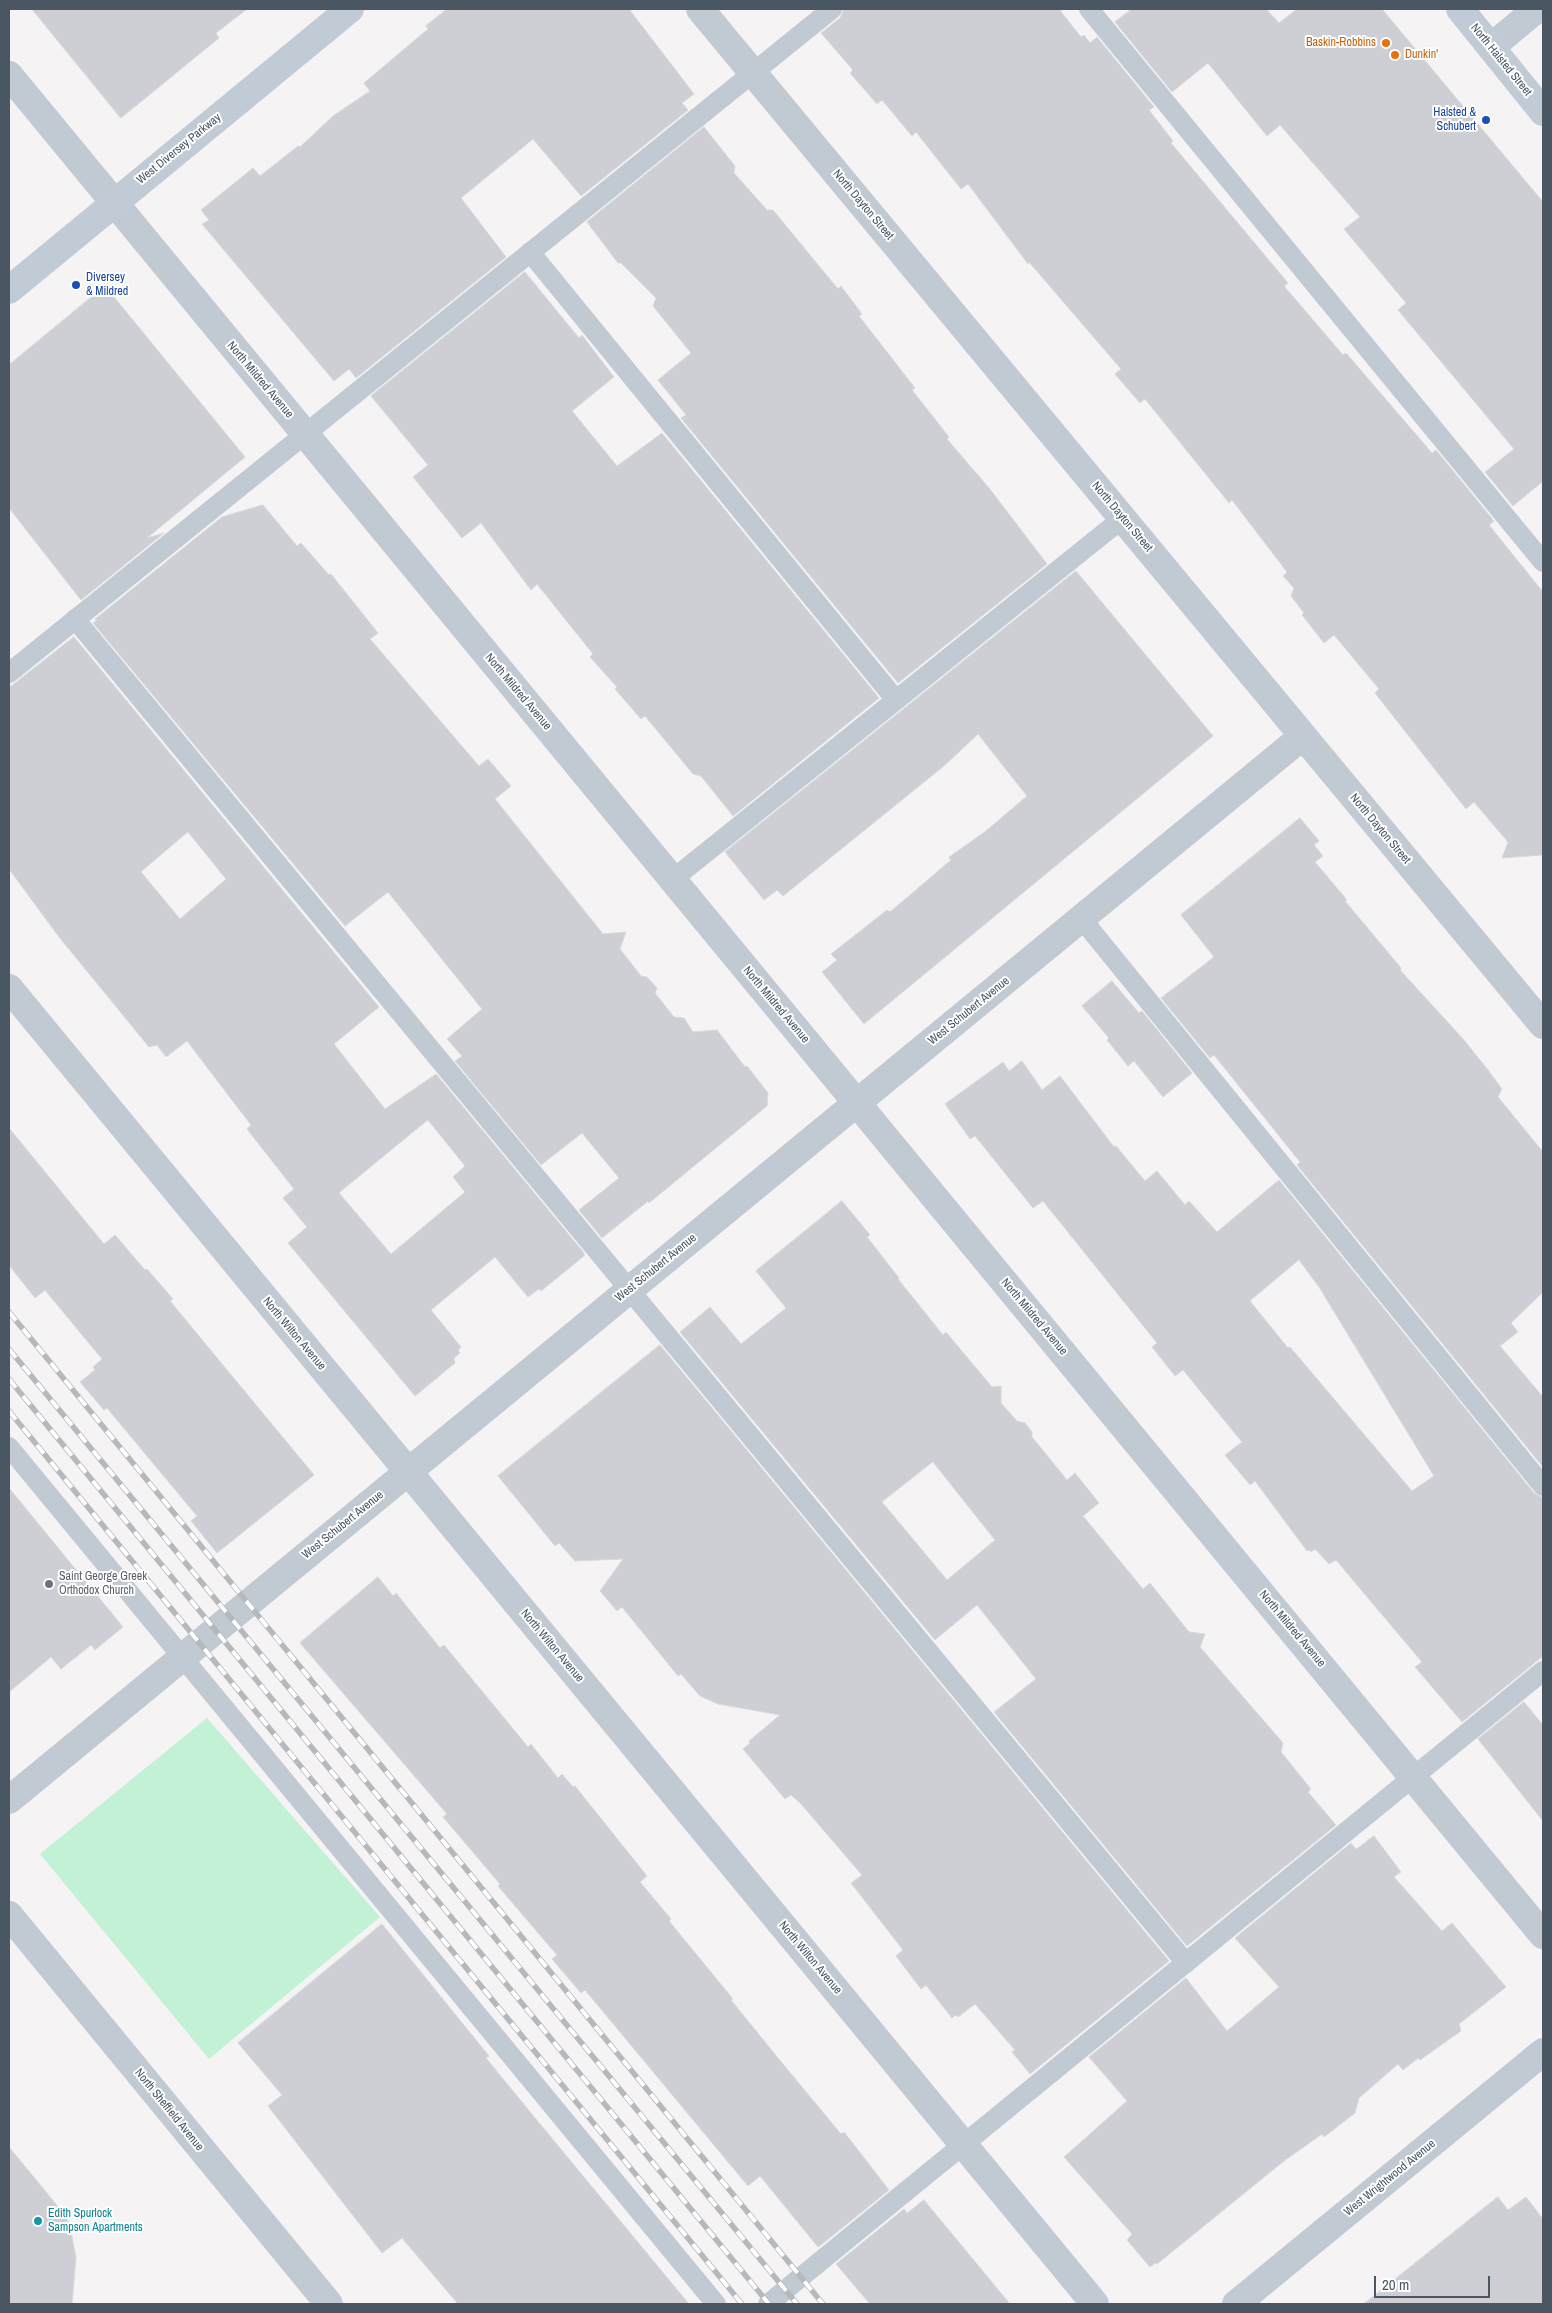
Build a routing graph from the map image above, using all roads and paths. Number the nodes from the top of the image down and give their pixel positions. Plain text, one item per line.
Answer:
1 (350, 9) edge
2 (700, 9) edge
3 (832, 9) edge
4 (1088, 9) edge
5 (1460, 9) edge
6 (1537, 9) edge
7 (1491, 47) junction
8 (753, 72) junction
9 (9, 75) edge
10 (1543, 112) edge
11 (115, 203) junction
12 (530, 252) junction
13 (9, 290) edge
14 (305, 434) junction
15 (1123, 518) junction
16 (1543, 562) edge
17 (75, 619) junction
18 (9, 673) edge
19 (896, 700) junction
20 (1304, 736) junction
21 (672, 879) junction
22 (1081, 918) junction
23 (9, 988) edge
24 (1543, 1025) edge
25 (857, 1103) junction
26 (630, 1289) junction
27 (9, 1447) edge
28 (408, 1471) junction
29 (1543, 1486) edge
30 (182, 1657) junction
31 (1543, 1671) edge
32 (1414, 1777) junction
33 (9, 1800) edge
34 (9, 1915) edge
35 (1543, 1934) edge
36 (1186, 1963) junction
37 (1543, 2052) edge
38 (964, 2145) junction
39 (329, 2304) edge
40 (716, 2304) edge
41 (768, 2304) edge
42 (1095, 2304) edge
43 (1236, 2304) edge

1 - 11 main road, West Diversey Parkway
2 - 8 street, North Dayton Street
3 - 8 lane
4 - 16 lane
5 - 7 main road, North Halsted Street
6 - 7 street
7 - 10 main road, North Halsted Street
8 - 12 lane
8 - 15 street, North Dayton Street
9 - 11 street, North Mildred Avenue
11 - 13 main road, West Diversey Parkway
11 - 14 street, North Mildred Avenue
12 - 14 lane
12 - 19 lane
14 - 17 lane
14 - 21 street, North Mildred Avenue
15 - 19 lane
15 - 20 street, North Dayton Street
17 - 18 lane
17 - 26 lane
19 - 21 lane
20 - 22 street, West Schubert Avenue
20 - 24 street, North Dayton Street
21 - 25 street, North Mildred Avenue
22 - 25 street, West Schubert Avenue
22 - 29 lane
23 - 28 street, North Wilton Avenue
25 - 26 street, West Schubert Avenue
25 - 32 street, North Mildred Avenue
26 - 28 street, West Schubert Avenue
26 - 36 lane
27 - 30 lane
28 - 30 street, West Schubert Avenue
28 - 38 street, North Wilton Avenue
30 - 33 street, West Schubert Avenue
30 - 40 lane
31 - 32 lane
32 - 35 street, North Mildred Avenue
32 - 36 lane
34 - 39 street, North Sheffield Avenue
36 - 38 lane
37 - 43 street, West Wrightwood Avenue
38 - 41 lane
38 - 42 street, North Wilton Avenue

